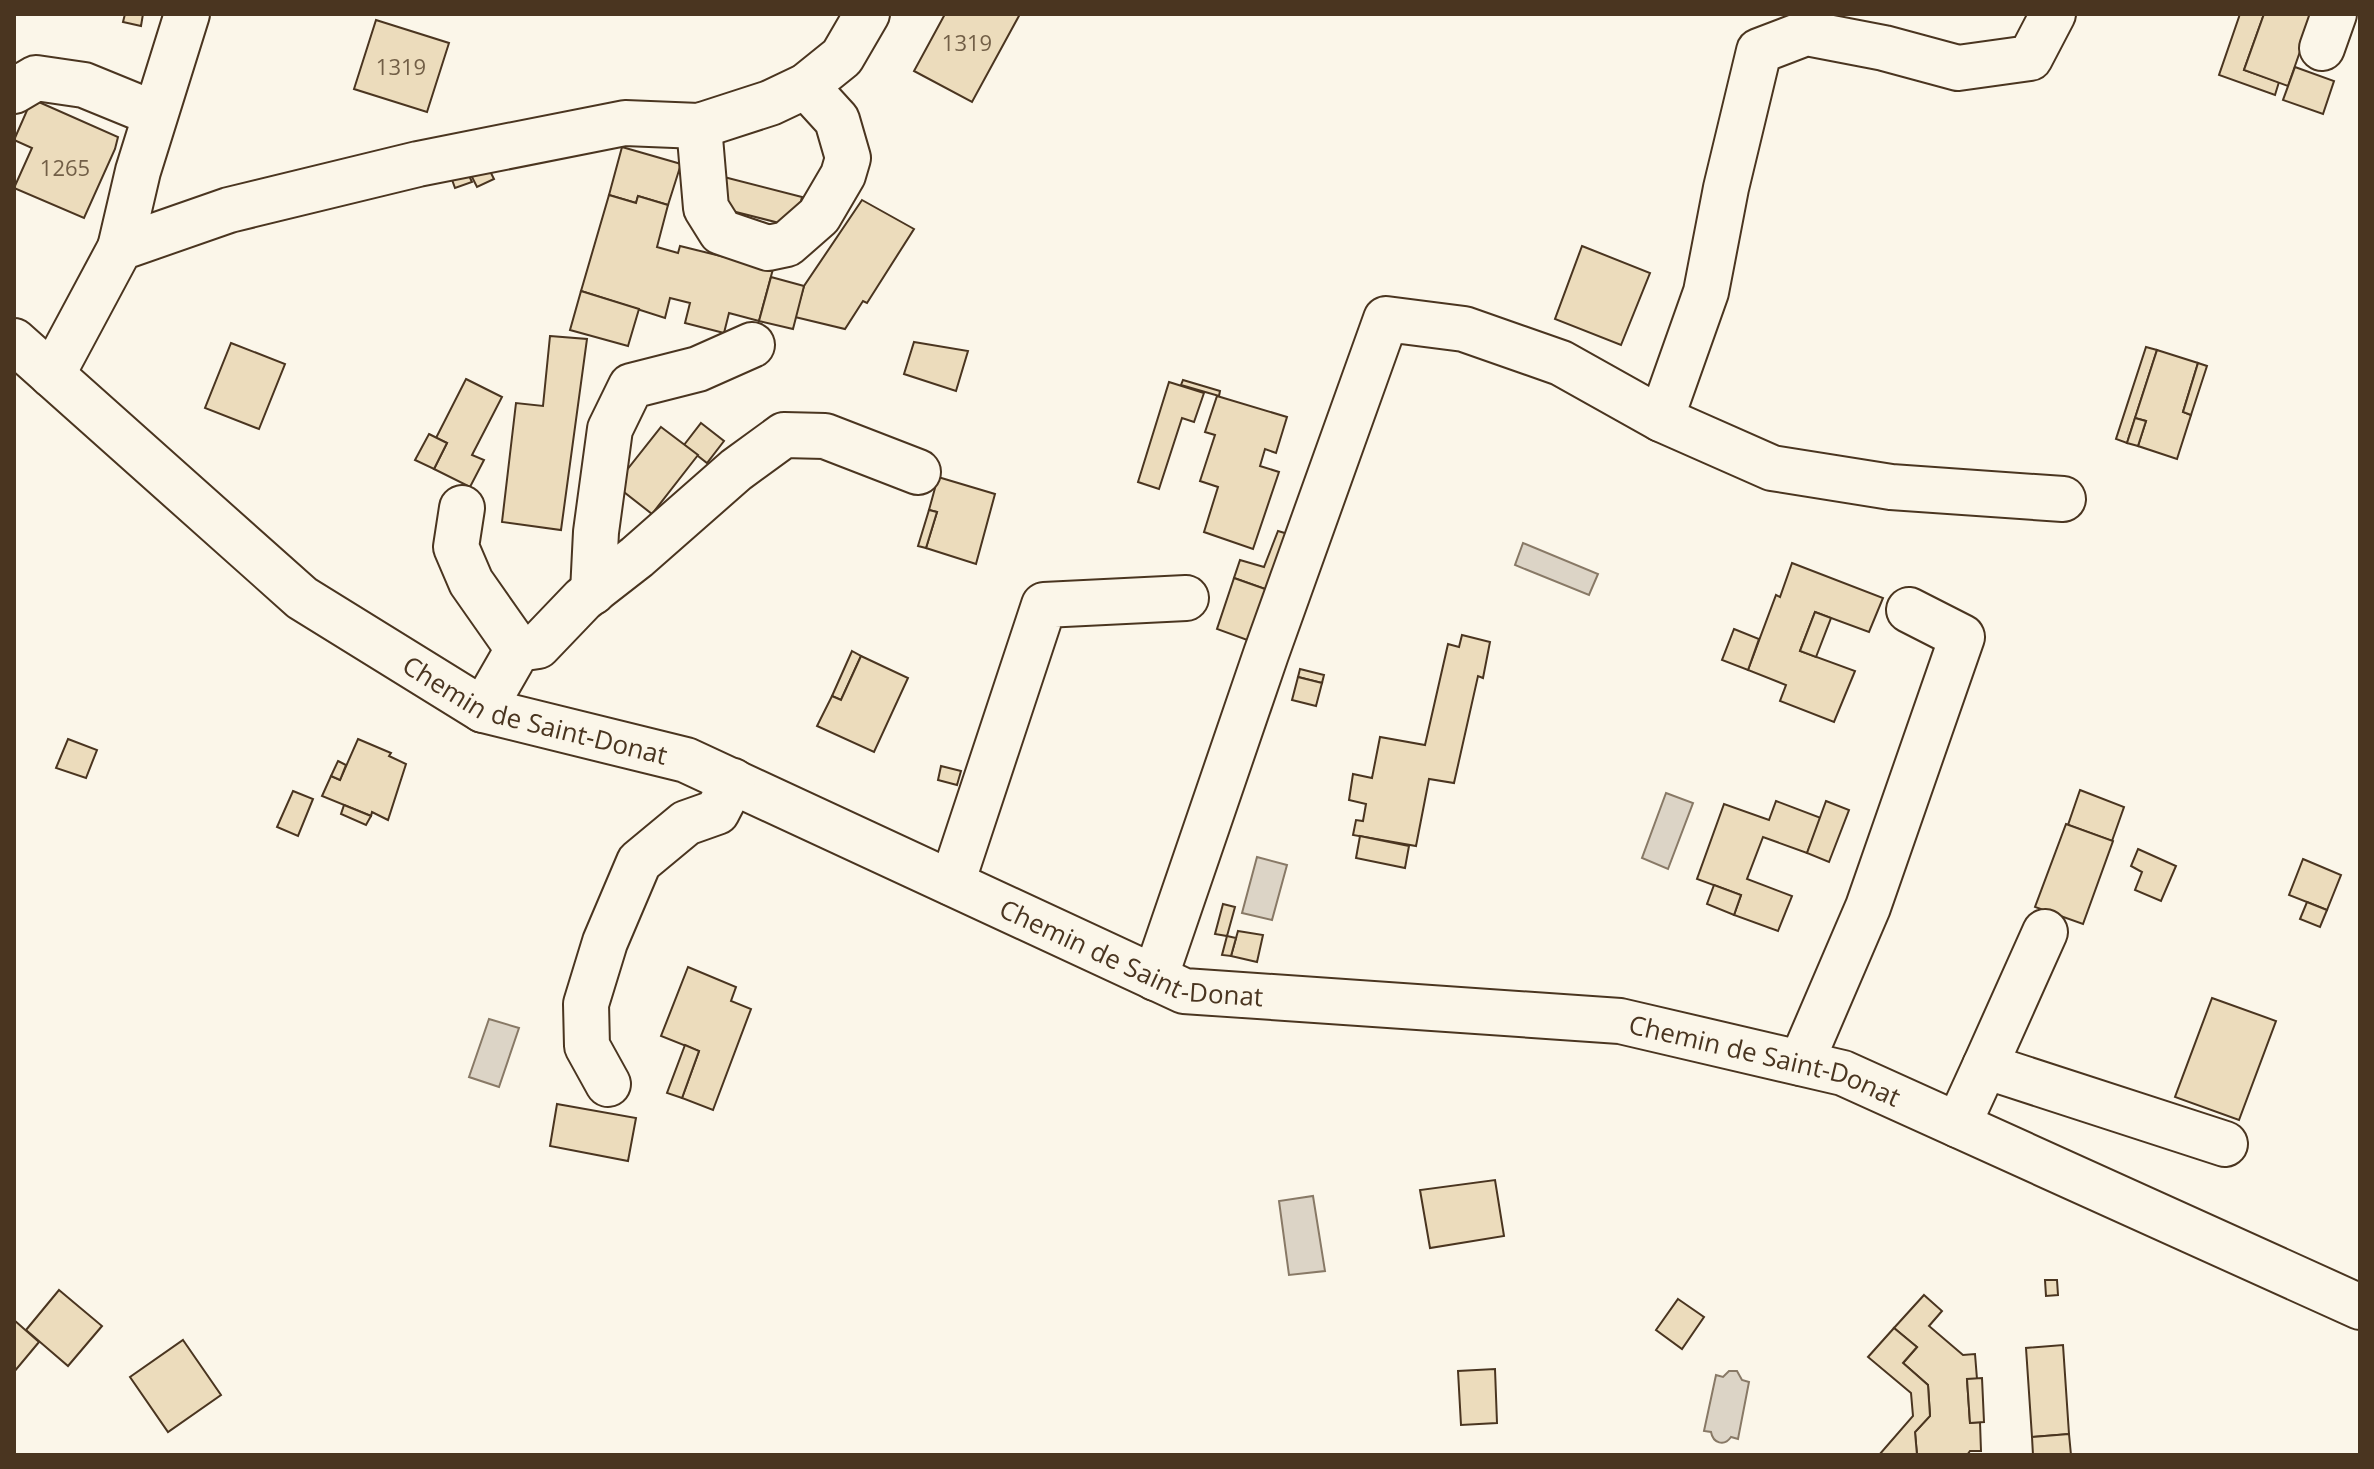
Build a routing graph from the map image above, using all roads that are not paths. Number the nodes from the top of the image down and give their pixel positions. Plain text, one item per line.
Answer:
1 (187, 14) edge
2 (867, 14) edge
3 (2053, 14) edge
4 (806, 86) junction
5 (14, 91) edge
6 (155, 114) junction
7 (699, 126) junction
8 (120, 248) junction
9 (14, 341) edge
10 (752, 345) dead end
11 (52, 375) junction
12 (1661, 419) junction
13 (918, 472) dead end
14 (2063, 499) dead end
15 (462, 508) dead end
16 (593, 592) junction
17 (1186, 598) dead end
18 (1909, 610) dead end
19 (518, 649) junction
20 (483, 710) junction
21 (733, 781) junction
22 (952, 883) junction
23 (2045, 932) dead end
24 (1155, 978) junction
25 (1801, 1063) junction
26 (1985, 1066) junction
27 (608, 1084) dead end
28 (1958, 1125) junction
29 (2225, 1144) dead end
30 (2360, 1307) edge

1 - 6 street
2 - 4 street
3 - 12 street
4 - 7 street
4 - 7 street
5 - 6 street
6 - 8 street
7 - 8 street
8 - 11 street
9 - 11 street, Chemin de Saint-Donat
10 - 16 street
11 - 20 street, Chemin de Saint-Donat
12 - 14 street
12 - 24 street
13 - 16 street
15 - 19 street
16 - 19 street
17 - 22 street
18 - 25 street
19 - 20 street
20 - 21 street, Chemin de Saint-Donat
21 - 22 street, Chemin de Saint-Donat
21 - 27 street
22 - 24 street, Chemin de Saint-Donat
23 - 26 street
24 - 25 street, Chemin de Saint-Donat
25 - 28 street, Chemin de Saint-Donat
26 - 28 street
26 - 29 street
28 - 30 street, Chemin de Saint-Donat

